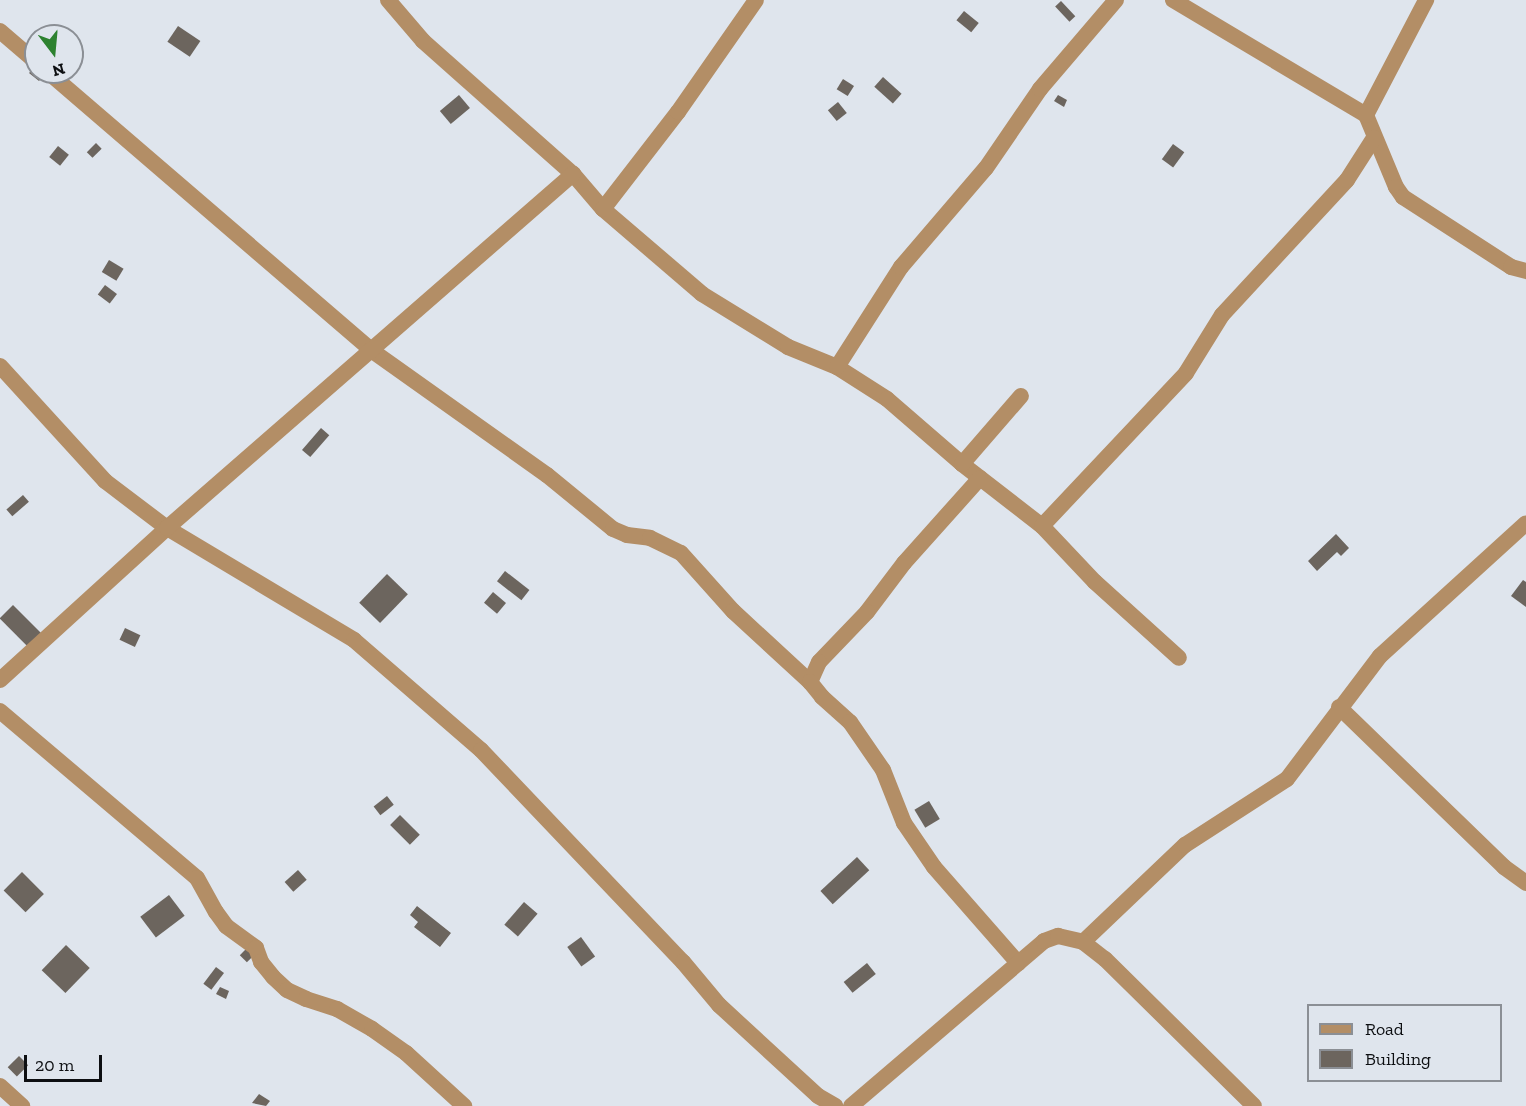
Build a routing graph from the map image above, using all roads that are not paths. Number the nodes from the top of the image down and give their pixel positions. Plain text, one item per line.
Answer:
1 (388, 0) edge
2 (756, 0) edge
3 (1116, 0) edge
4 (1173, 0) edge
5 (1426, 0) edge
6 (0, 31) edge
7 (24, 52) edge
8 (62, 84) edge
9 (1366, 115) junction
10 (1374, 138) junction
11 (573, 174) junction
12 (603, 209) junction
13 (1526, 271) edge
14 (371, 350) junction
15 (0, 366) edge
16 (837, 367) junction
17 (1021, 396) dead end
18 (962, 464) junction
19 (980, 478) junction
20 (1526, 523) edge
21 (1042, 526) junction
22 (167, 528) junction
23 (1179, 658) dead end
24 (0, 680) edge
25 (810, 682) junction
26 (1339, 707) junction
27 (0, 711) edge
28 (1526, 883) edge
29 (1083, 942) junction
30 (1018, 963) junction
31 (0, 1086) edge
32 (22, 1106) edge
33 (464, 1106) edge
34 (835, 1106) edge
35 (851, 1106) edge
36 (1254, 1106) edge

1 - 11 street
2 - 12 street
3 - 16 street
4 - 9 street
5 - 9 street
6 - 7 street
8 - 14 street
9 - 10 street
10 - 13 street
10 - 21 street
11 - 12 street
11 - 14 street
12 - 16 street
14 - 22 street
14 - 25 street
15 - 22 street
16 - 18 street
17 - 18 street
18 - 19 street
19 - 21 street
19 - 25 street
20 - 26 street
21 - 23 street
22 - 24 street
22 - 34 street
25 - 30 street
26 - 28 street
26 - 29 street
27 - 33 street
29 - 30 street
29 - 36 street
30 - 35 street
31 - 32 street

